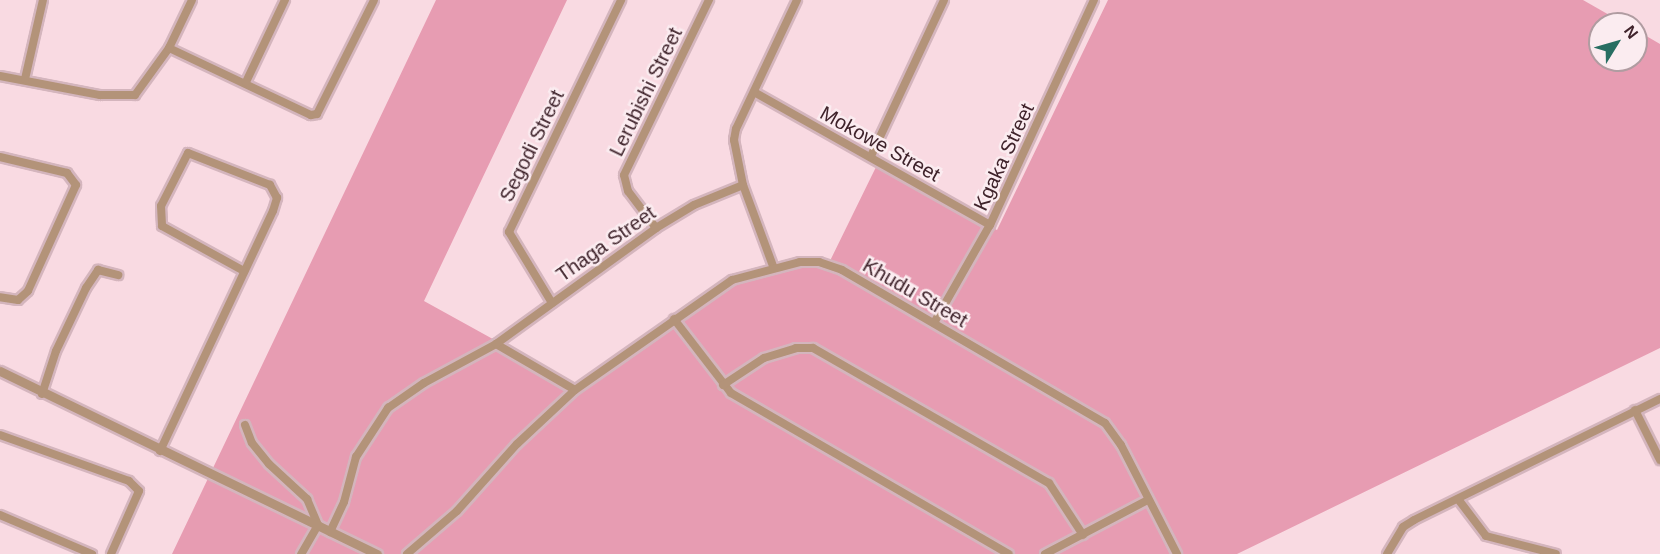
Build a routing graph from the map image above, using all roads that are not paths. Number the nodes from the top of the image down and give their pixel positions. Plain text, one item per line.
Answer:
1 (43, 0) edge
2 (192, 0) edge
3 (285, 0) edge
4 (374, 0) edge
5 (621, 0) edge
6 (709, 0) edge
7 (797, 0) edge
8 (944, 0) edge
9 (1094, 0) edge
10 (169, 48) junction
11 (0, 76) edge
12 (25, 79) junction
13 (246, 82) junction
14 (753, 92) junction
15 (870, 156) junction
16 (0, 157) edge
17 (743, 186) junction
18 (990, 225) junction
19 (656, 228) junction
20 (773, 266) junction
21 (244, 271) junction
22 (118, 275) dead end
23 (0, 297) edge
24 (552, 303) junction
25 (674, 319) junction
26 (934, 323) junction
27 (496, 344) junction
28 (0, 371) edge
29 (723, 386) junction
30 (575, 390) junction
31 (42, 394) junction
32 (1660, 399) edge
33 (1635, 410) junction
34 (246, 425) dead end
35 (0, 435) edge
36 (160, 451) junction
37 (1660, 460) edge
38 (1458, 499) junction
39 (1148, 500) junction
40 (0, 515) edge
41 (318, 525) junction
42 (330, 532) junction
43 (1083, 535) junction
44 (92, 554) edge
45 (111, 554) edge
46 (301, 554) edge
47 (377, 554) edge
48 (407, 554) edge
49 (1009, 554) edge
50 (1046, 554) edge
51 (1177, 554) edge
52 (1387, 554) edge
53 (1556, 554) edge

1 - 12 street
2 - 10 street
3 - 13 street
4 - 13 street
5 - 24 street, Segodi Street
6 - 19 street, Lerubishi Street
7 - 14 street
8 - 15 street
9 - 18 street, Kgaka Street
10 - 12 street
10 - 13 street
11 - 12 street
14 - 15 street, Mokowe Street
14 - 17 street
15 - 18 street, Mokowe Street
16 - 23 street
17 - 19 street, Thaga Street
17 - 20 street
18 - 26 street, Kgaka Street
19 - 24 street, Thaga Street
20 - 25 street, Khudu Street
20 - 26 street, Khudu Street
21 - 21 street
21 - 36 street
22 - 31 street
24 - 27 street, Thaga Street
25 - 29 street
25 - 30 street, Khudu Street
26 - 39 street, Khudu Street
27 - 30 street
27 - 42 street, Thaga Street
28 - 31 street
29 - 43 street
29 - 49 street
30 - 48 street, Khudu Street
31 - 36 street
32 - 33 street
33 - 37 street
33 - 38 street
34 - 41 street
35 - 45 street
36 - 41 street
38 - 52 street
38 - 53 street
39 - 43 street
39 - 51 street, Khudu Street
40 - 44 street
41 - 42 street
41 - 46 street
42 - 47 street
43 - 50 street

